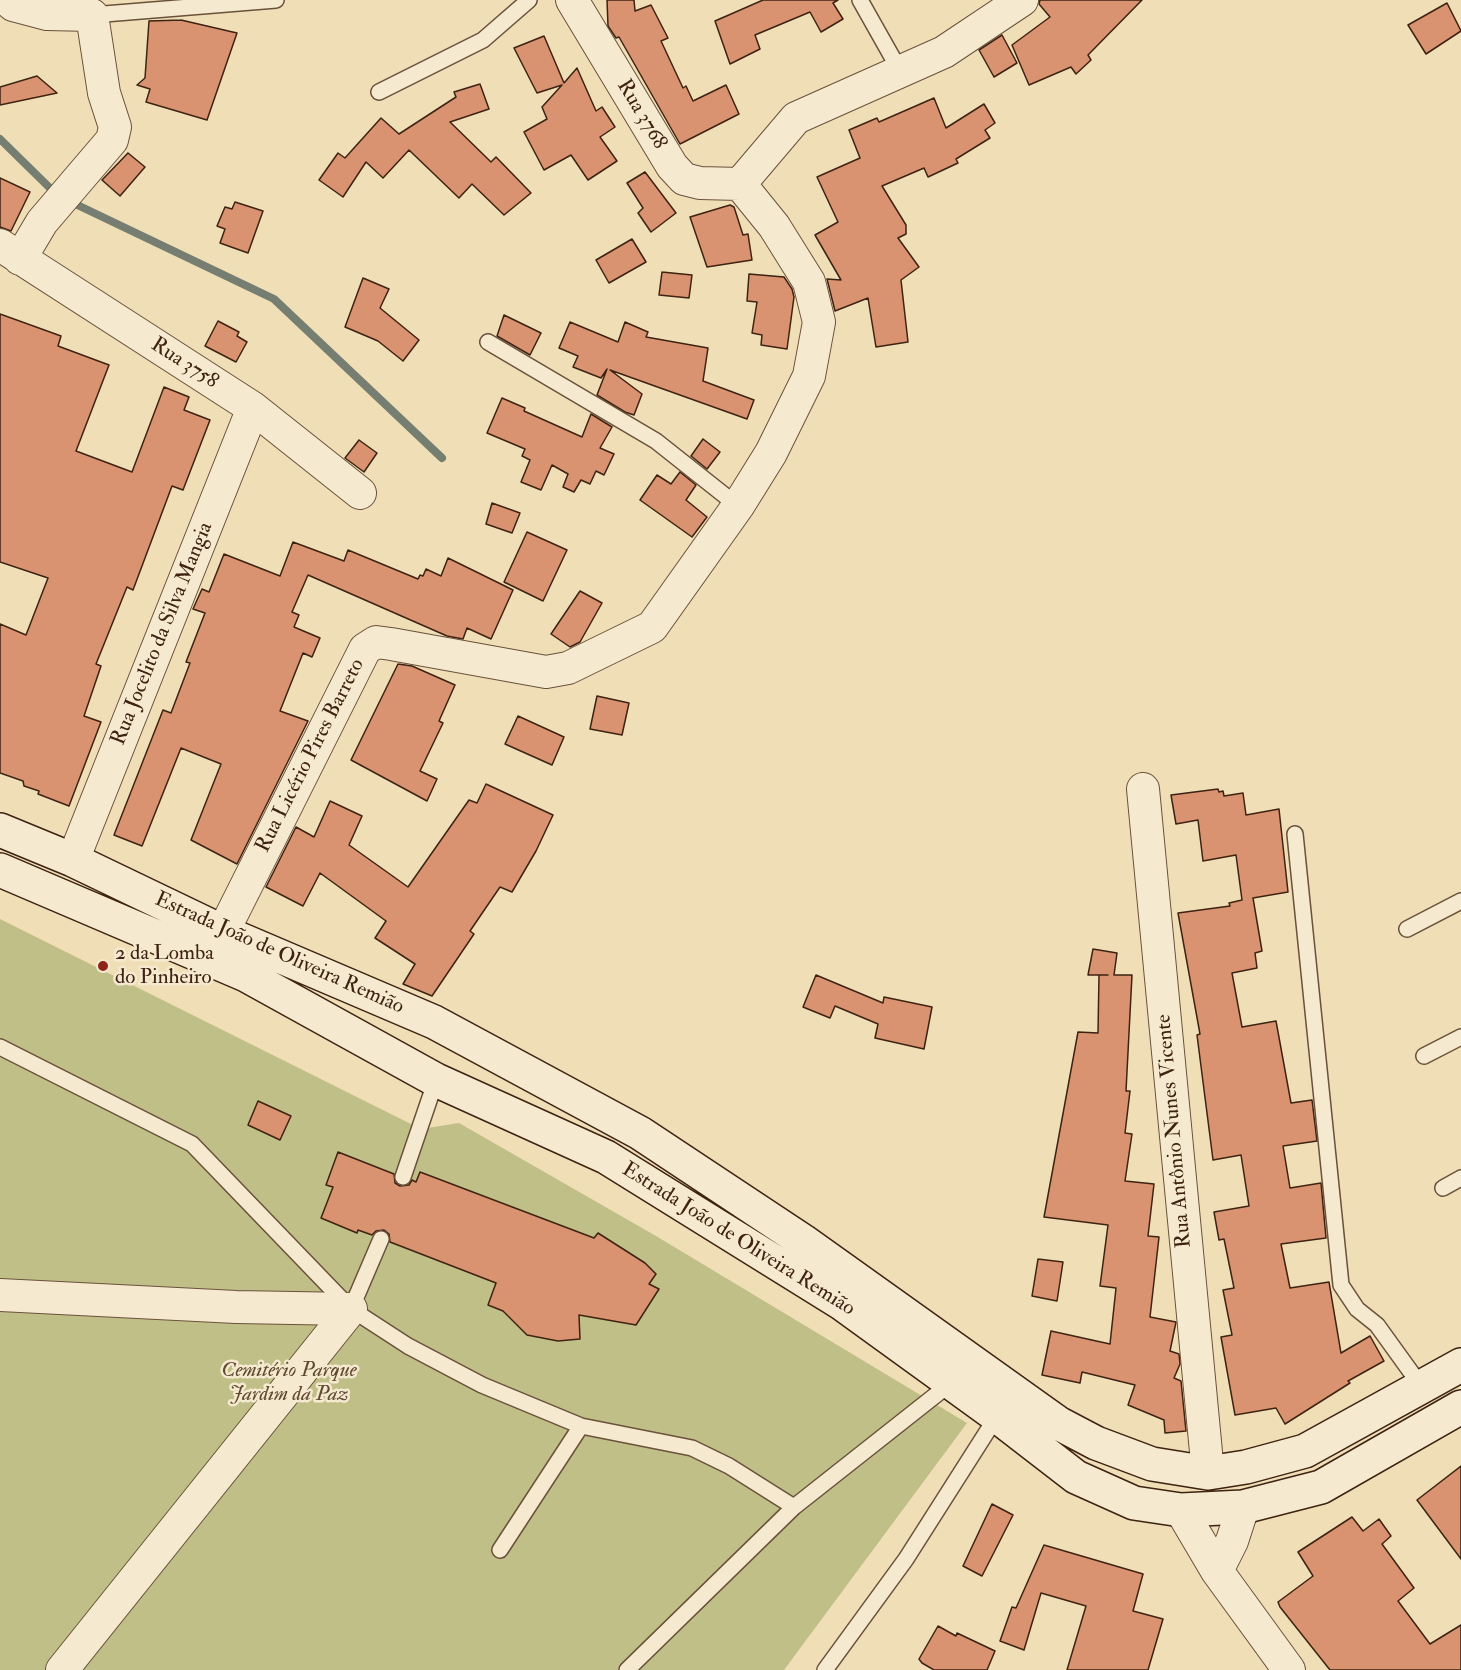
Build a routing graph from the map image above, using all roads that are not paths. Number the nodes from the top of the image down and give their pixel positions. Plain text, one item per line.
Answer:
1 (8, 0) edge
2 (276, 0) edge
3 (529, 0) edge
4 (573, 0) edge
5 (860, 0) edge
6 (1022, 0) edge
7 (92, 15) junction
8 (900, 71) junction
9 (379, 92) dead end
10 (740, 184) junction
11 (10, 252) edge
12 (488, 342) dead end
13 (253, 408) junction
14 (360, 493) dead end
15 (738, 506) junction
16 (1143, 789) dead end
17 (0, 830) edge
18 (1295, 834) dead end
19 (73, 860) junction
20 (0, 870) edge
21 (1461, 902) edge
22 (1407, 929) dead end
23 (223, 932) junction
24 (434, 1022) junction
25 (1461, 1037) edge
26 (0, 1047) edge
27 (491, 1052) junction
28 (1424, 1056) dead end
29 (406, 1064) junction
30 (436, 1080) junction
31 (467, 1094) junction
32 (403, 1177) dead end
33 (1461, 1178) edge
34 (1443, 1188) dead end
35 (381, 1239) dead end
36 (0, 1295) edge
37 (351, 1309) junction
38 (1461, 1365) edge
39 (951, 1383) junction
40 (1421, 1386) junction
41 (1461, 1407) edge
42 (997, 1416) junction
43 (581, 1426) junction
44 (1208, 1473) junction
45 (794, 1507) junction
46 (1243, 1507) junction
47 (1181, 1510) junction
48 (500, 1550) dead end
49 (1217, 1571) junction
50 (68, 1668) edge
51 (627, 1670) edge
52 (825, 1670) edge
53 (1289, 1670) edge

1 - 7 street
2 - 7 lane
3 - 9 lane
4 - 10 street, Rua 3768
5 - 8 lane
6 - 8 street
7 - 11 street
8 - 10 street
10 - 15 street, Rua Licério Pires Barreto
11 - 13 street, Rua 3758
12 - 15 lane
13 - 14 street, Rua 3758
13 - 19 street, Rua Jocelito da Silva Mangia
15 - 23 street, Rua Licério Pires Barreto
16 - 44 street, Rua Antônio Nunes Vicente
17 - 19 main road, Estrada João de Oliveira Remião
18 - 40 lane
19 - 23 main road, Estrada João de Oliveira Remião
20 - 29 main road, Estrada João de Oliveira Remião
21 - 22 lane
23 - 24 main road, Estrada João de Oliveira Remião
24 - 27 main road, Estrada João de Oliveira Remião
24 - 29 main road
25 - 28 lane
26 - 37 lane
27 - 31 main road
27 - 44 main road, Estrada João de Oliveira Remião
29 - 30 main road, Estrada João de Oliveira Remião
30 - 31 main road, Estrada João de Oliveira Remião
30 - 32 lane
31 - 39 main road, Estrada João de Oliveira Remião
33 - 34 lane
35 - 37 lane
36 - 37 street
37 - 43 lane
37 - 50 street
38 - 40 main road, Estrada João de Oliveira Remião
39 - 42 main road, Estrada João de Oliveira Remião
39 - 45 lane
40 - 44 main road, Estrada João de Oliveira Remião
41 - 46 main road, Estrada João de Oliveira Remião
42 - 47 main road, Estrada João de Oliveira Remião
42 - 52 lane
43 - 45 lane
43 - 48 lane
45 - 51 lane
46 - 47 main road, Estrada João de Oliveira Remião
46 - 49 street
47 - 49 street
49 - 53 street

